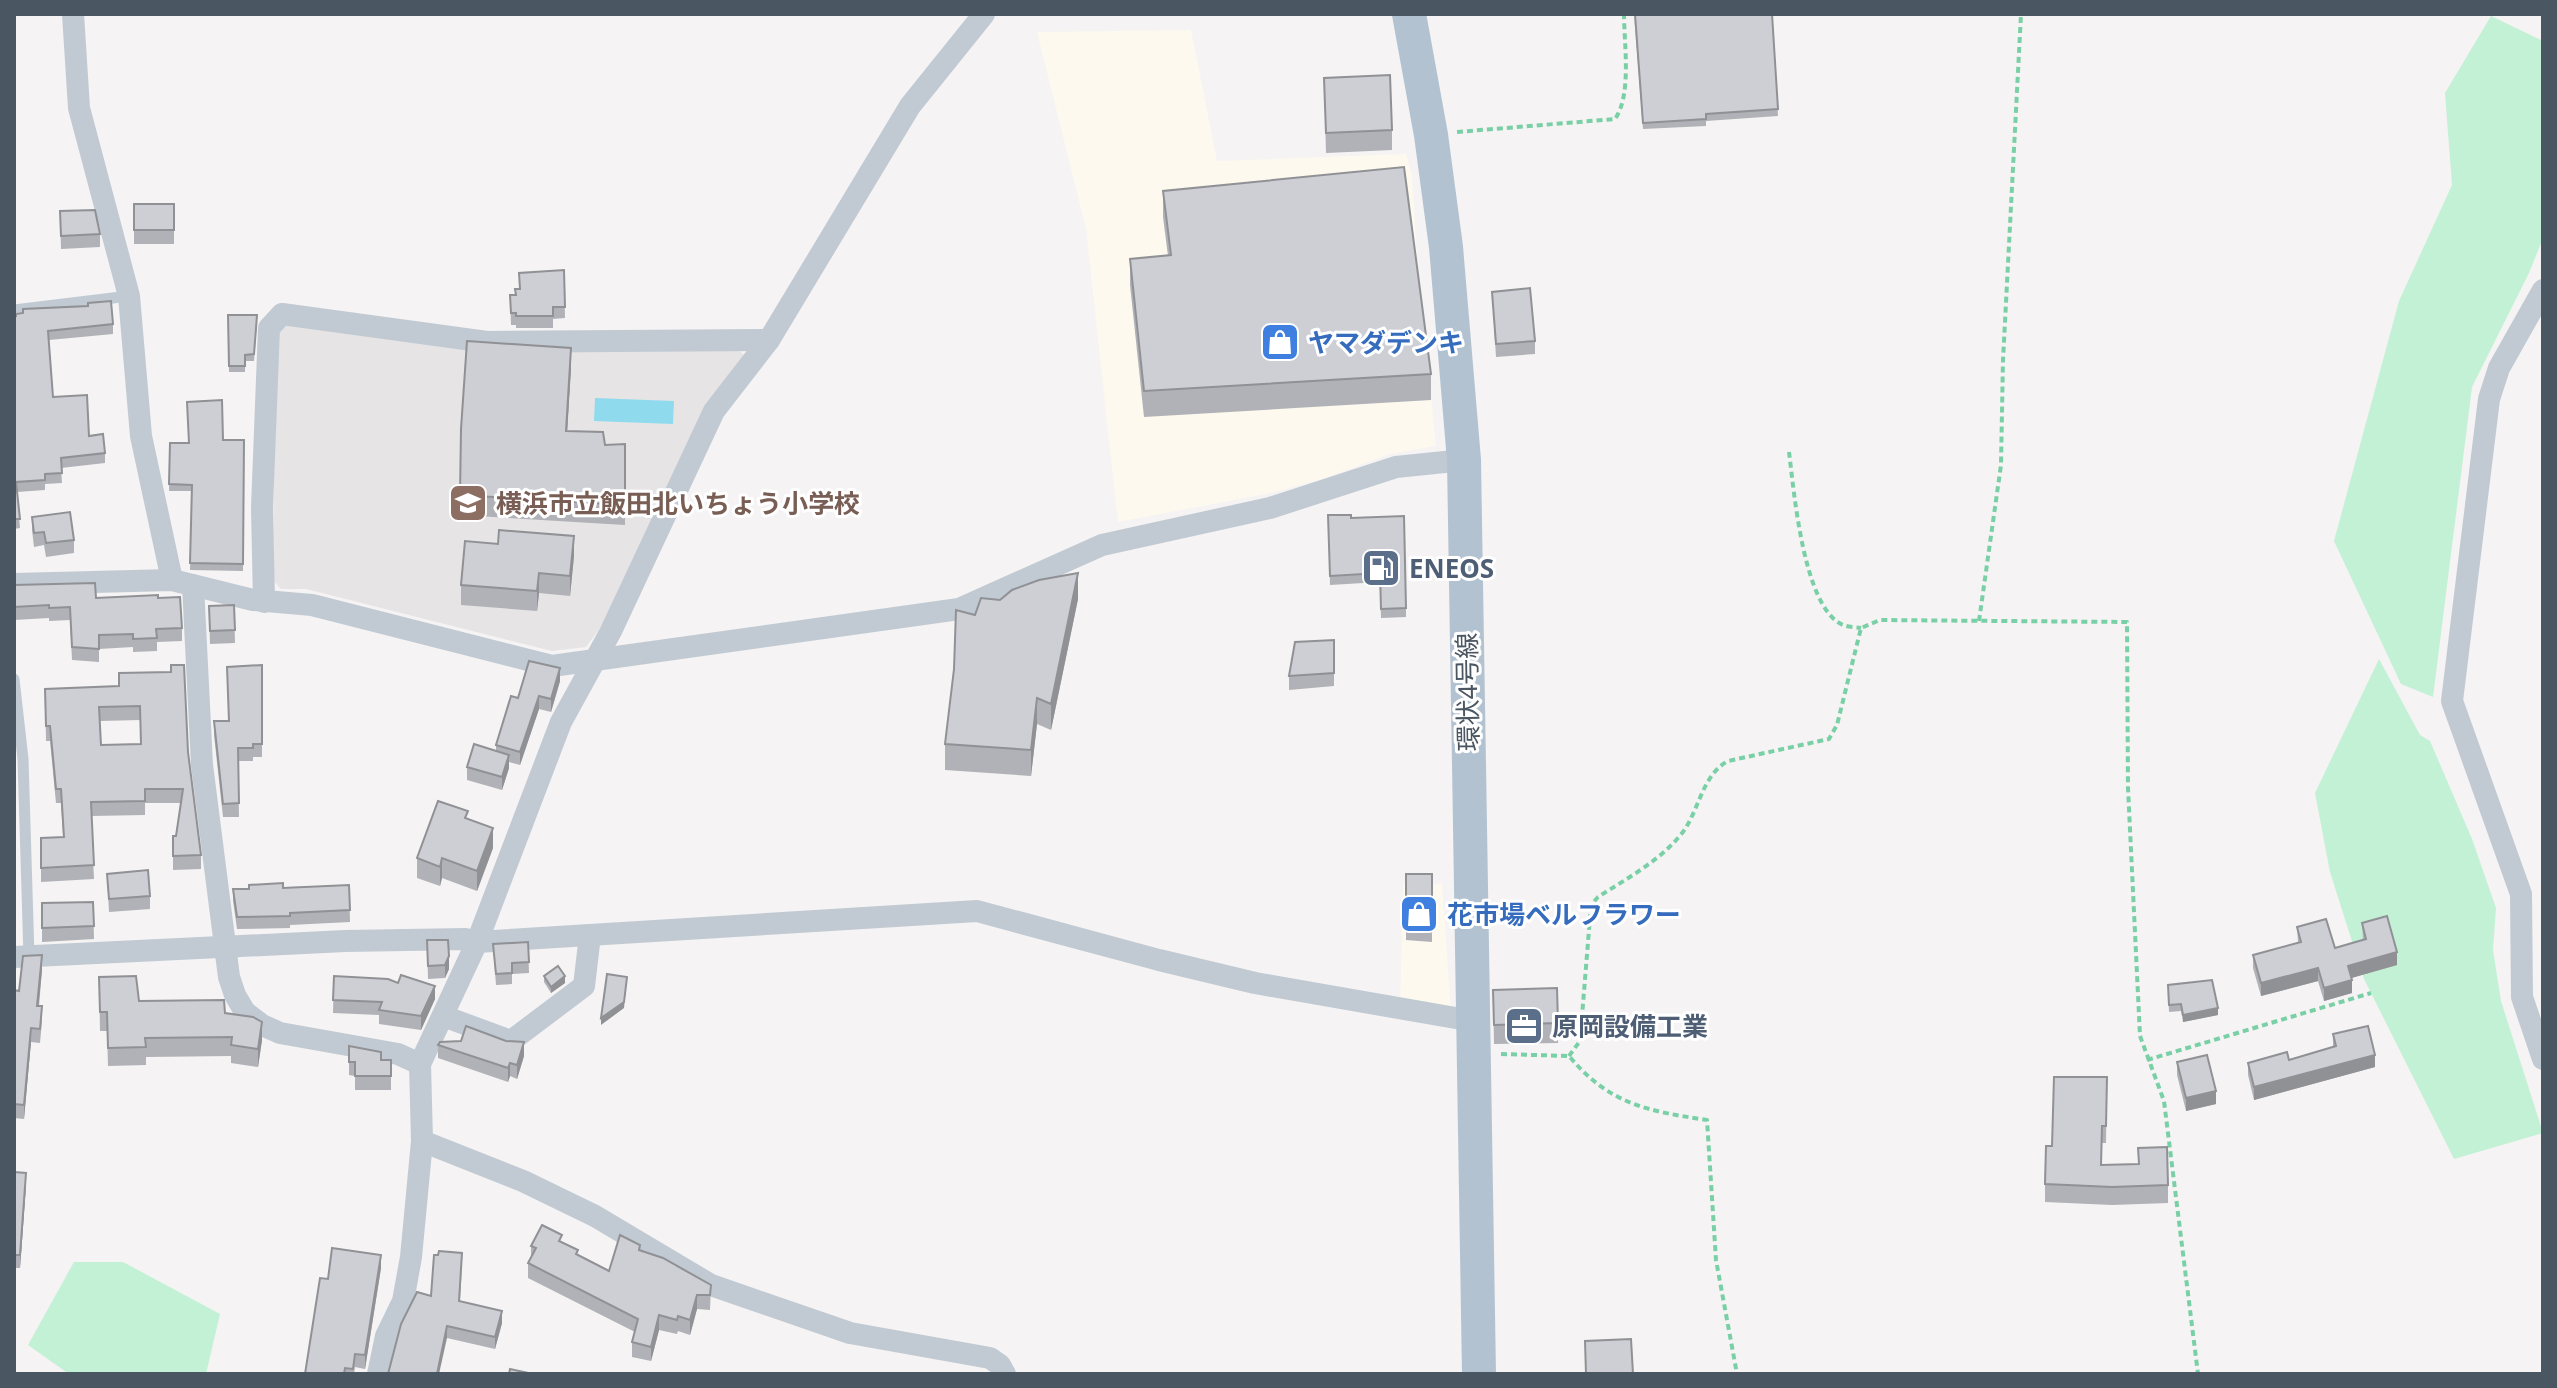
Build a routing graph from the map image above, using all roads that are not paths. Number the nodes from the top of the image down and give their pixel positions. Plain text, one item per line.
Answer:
1 (73, 14) edge
2 (984, 14) edge
3 (1409, 14) edge
4 (2543, 290) edge
5 (129, 296) junction
6 (14, 310) edge
7 (769, 340) junction
8 (1464, 460) junction
9 (182, 582) junction
10 (14, 584) edge
11 (264, 602) junction
12 (594, 661) junction
13 (14, 679) edge
14 (590, 935) junction
15 (477, 942) junction
16 (224, 948) junction
17 (22, 957) edge
18 (443, 1016) junction
19 (1474, 1038) junction
20 (2543, 1059) edge
21 (420, 1064) junction
22 (422, 1141) junction
23 (378, 1374) edge
24 (1005, 1374) edge
25 (1479, 1374) edge

1 - 5 street
2 - 7 street
3 - 8 main road, 環状4号線
4 - 20 street
5 - 6 lane
5 - 9 street
7 - 11 street
7 - 12 street
8 - 12 street
8 - 19 main road, 環状4号線
9 - 10 street
9 - 11 street
9 - 16 street
11 - 12 street
12 - 15 street
13 - 17 lane
14 - 15 street
14 - 18 street
14 - 19 street
15 - 16 street
15 - 18 street
16 - 17 street
16 - 21 street
18 - 21 street
19 - 25 main road, 環状4号線
21 - 22 street
22 - 23 street
22 - 24 street

